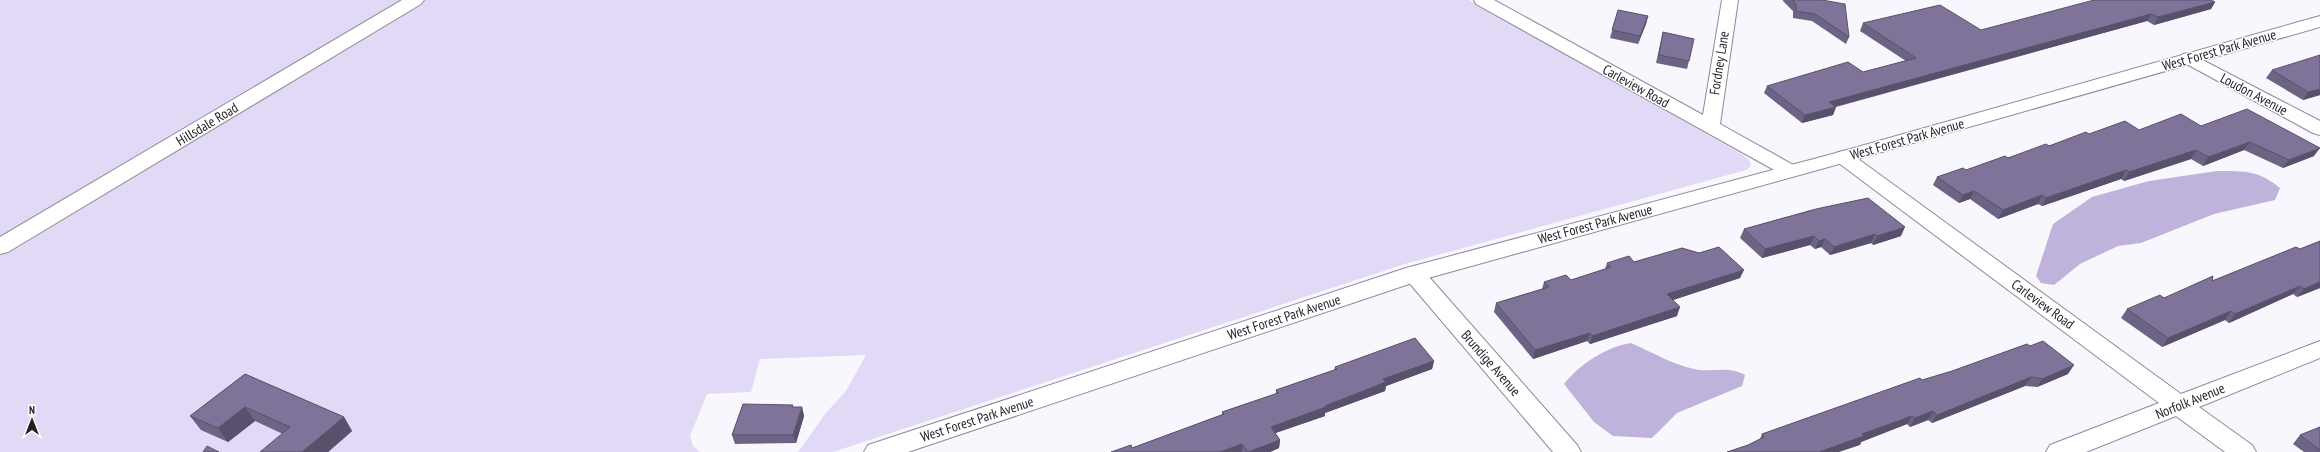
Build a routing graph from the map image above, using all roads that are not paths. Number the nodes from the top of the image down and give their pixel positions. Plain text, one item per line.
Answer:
1 (414, 0) edge
2 (1482, 0) edge
3 (1730, 0) edge
4 (2320, 21) edge
5 (2188, 58) junction
6 (1710, 127) junction
7 (2320, 129) edge
8 (1843, 157) junction
9 (1790, 171) junction
10 (0, 247) edge
11 (1414, 274) junction
12 (2320, 349) edge
13 (2180, 406) junction
14 (877, 452) edge
15 (1568, 452) edge
16 (2059, 452) edge
17 (2243, 452) edge

1 - 10 main road, Hillsdale Road
2 - 6 street, Carleview Road
3 - 6 street, Fordney Lane
4 - 5 main road, West Forest Park Avenue
5 - 7 street, Loudon Avenue
5 - 8 main road, West Forest Park Avenue
6 - 9 street, Carleview Road
8 - 9 main road, West Forest Park Avenue
8 - 13 street, Carleview Road
9 - 11 main road, West Forest Park Avenue
11 - 14 main road, West Forest Park Avenue
11 - 15 street, Brundige Avenue
12 - 13 street, Norfolk Avenue
13 - 16 street, Norfolk Avenue
13 - 17 street, Carleview Road

